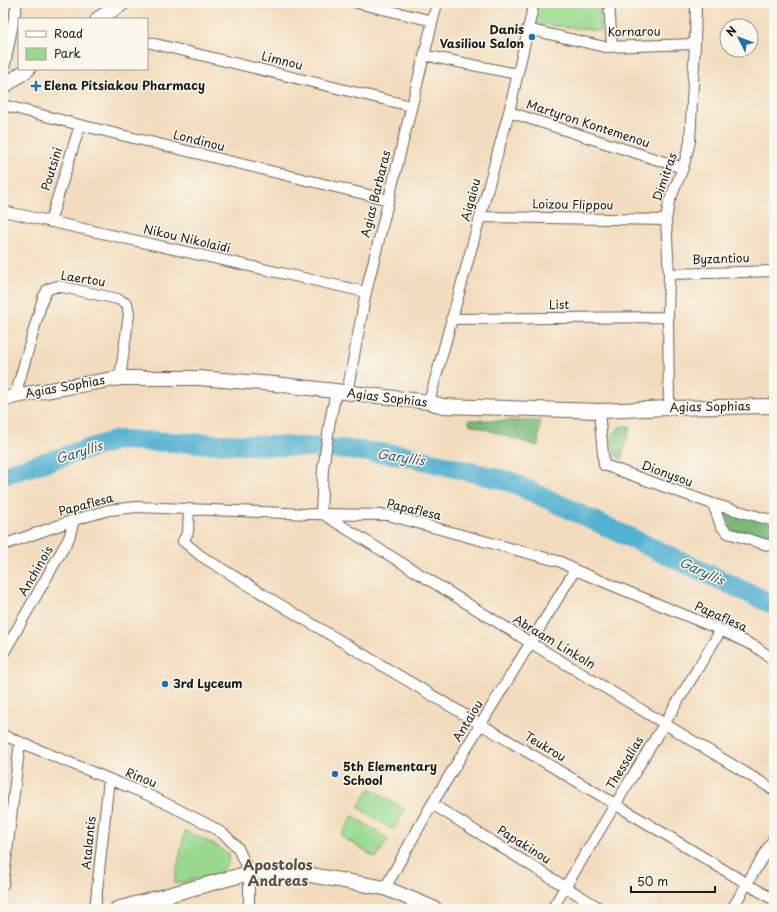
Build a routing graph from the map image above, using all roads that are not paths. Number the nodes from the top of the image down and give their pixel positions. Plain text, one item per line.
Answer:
1 (17, 3) edge
2 (123, 3) edge
3 (357, 3) edge
4 (437, 3) edge
5 (534, 3) edge
6 (609, 3) edge
7 (696, 3) edge
8 (102, 18) edge
9 (433, 21) junction
10 (527, 29) junction
11 (148, 42) edge
12 (695, 44) junction
13 (612, 46) junction
14 (424, 55) junction
15 (27, 70) edge
16 (3, 74) edge
17 (517, 74) junction
18 (3, 87) edge
19 (3, 105) edge
20 (411, 106) junction
21 (509, 112) junction
22 (80, 125) junction
23 (683, 168) junction
24 (388, 200) junction
25 (3, 211) edge
26 (480, 217) junction
27 (666, 220) junction
28 (50, 222) junction
29 (774, 271) edge
30 (669, 274) junction
31 (366, 292) junction
32 (668, 317) junction
33 (451, 319) junction
34 (120, 378) junction
35 (341, 392) junction
36 (9, 398) edge
37 (429, 402) junction
38 (774, 406) edge
39 (669, 408) junction
40 (599, 411) junction
41 (713, 504) junction
42 (189, 509) junction
43 (321, 513) junction
44 (74, 520) junction
45 (774, 521) edge
46 (3, 545) edge
47 (774, 547) edge
48 (575, 570) junction
49 (721, 630) junction
50 (530, 643) junction
51 (3, 654) edge
52 (774, 660) edge
53 (482, 724) junction
54 (664, 724) junction
55 (3, 735) edge
56 (20, 742) junction
57 (109, 779) junction
58 (774, 790) edge
59 (432, 804) junction
60 (615, 804) junction
61 (774, 838) edge
62 (249, 872) junction
63 (747, 884) junction
64 (3, 885) edge
65 (566, 887) junction
66 (385, 888) junction
67 (774, 900) edge
68 (95, 909) edge
69 (117, 909) edge
70 (248, 909) edge
71 (435, 909) edge
72 (552, 909) edge
73 (601, 909) edge
74 (732, 909) edge

1 - 16 street
2 - 8 street
3 - 9 street
4 - 9 street, Agias Barbaras
5 - 10 street, Aigaiou
6 - 13 street
7 - 12 street, Dimitras
9 - 14 street, Agias Barbaras
10 - 13 street, Kornarou
10 - 17 street, Aigaiou
11 - 20 street, Limnou
12 - 13 street, Kornarou
12 - 23 street, Dimitras
14 - 17 street
14 - 20 street, Agias Barbaras
15 - 18 street
17 - 21 street, Aigaiou
19 - 22 street, Londinou
20 - 24 street, Agias Barbaras
21 - 23 street, Martyron Kontemenou
21 - 26 street, Aigaiou
22 - 24 street, Londinou
22 - 28 street, Poutsini
23 - 27 street, Dimitras
24 - 31 street, Agias Barbaras
25 - 28 street, Nikou Nikolaidi
26 - 27 street, Loizou Flippou
26 - 33 street, Aigaiou
27 - 30 street, Dimitras
28 - 31 street, Nikou Nikolaidi
29 - 30 street, Byzantiou
30 - 32 street, Dimitras
31 - 35 street, Agias Barbaras
32 - 33 street, List
32 - 39 street, Dimitras
33 - 37 street, Aigaiou
34 - 35 street, Agias Sophias
34 - 36 street, Agias Sophias
34 - 36 street, Laertou
35 - 37 street, Agias Sophias
35 - 43 street, Agias Barbaras
37 - 40 street, Agias Sophias
38 - 39 street, Agias Sophias
39 - 40 street, Agias Sophias
40 - 41 street, Dionysou
41 - 45 street, Dionysou
41 - 47 street
42 - 43 street, Papaflesa
42 - 44 street, Papaflesa
42 - 53 street, Teukrou
43 - 48 street, Papaflesa
43 - 50 street, Abraam Linkoln
44 - 46 street, Papaflesa
44 - 51 street, Anchinois
48 - 49 street, Papaflesa
48 - 50 street, Antaiou
49 - 52 street, Papaflesa
49 - 54 street, Thessalias
50 - 53 street, Antaiou
50 - 54 street, Abraam Linkoln
53 - 59 street, Antaiou
53 - 60 street, Teukrou
54 - 58 street, Abraam Linkoln
54 - 60 street, Thessalias
55 - 56 street, Rinou
56 - 57 street, Rinou
56 - 64 street
57 - 62 street, Rinou
57 - 68 street, Atalantis
59 - 65 street, Papakinou
59 - 66 street, Antaiou
60 - 63 street, Teukrou
60 - 65 street, Thessalias
61 - 63 street
62 - 66 street
62 - 69 street
62 - 70 street
63 - 67 street, Teukrou
63 - 74 street
65 - 72 street, Thessalias
65 - 73 street, Papakinou
66 - 71 street

